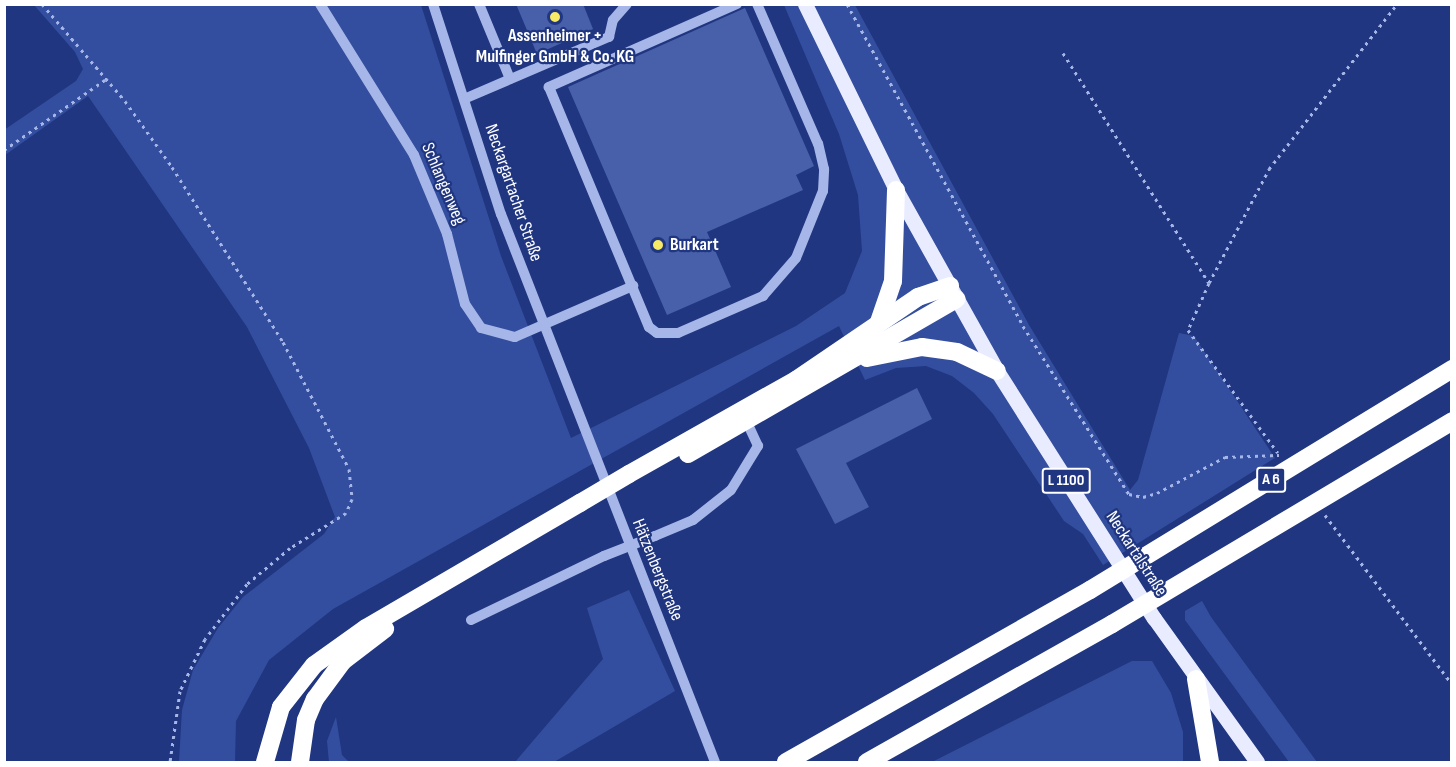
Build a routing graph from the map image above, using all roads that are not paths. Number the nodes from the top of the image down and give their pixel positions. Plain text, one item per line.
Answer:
1 (320, 4) edge
2 (433, 4) edge
3 (478, 4) edge
4 (627, 4) edge
5 (737, 4) edge
6 (757, 4) edge
7 (805, 4) edge
8 (510, 79) junction
9 (464, 99) junction
10 (896, 190) junction
11 (633, 286) junction
12 (953, 292) junction
13 (879, 322) junction
14 (543, 325) junction
15 (848, 364) junction
16 (1452, 369) edge
17 (997, 371) junction
18 (568, 390) joint
19 (1452, 421) edge
20 (747, 422) junction
21 (631, 478) junction
22 (583, 508) junction
23 (471, 620) dead end
24 (1196, 679) junction
25 (265, 762) edge
26 (300, 762) edge
27 (715, 762) edge
28 (786, 762) edge
29 (867, 762) edge
30 (1210, 762) edge
31 (1257, 762) edge

1 - 14 street, Schlangenweg
2 - 9 street, Neckargartacher Straße
3 - 8 street
4 - 8 street
5 - 11 street
6 - 11 street
7 - 10 main road, L 1100
8 - 9 street
9 - 14 street, Neckargartacher Straße
10 - 12 main road, L 1100
10 - 13 highway
11 - 14 street, Schlangenweg
12 - 13 highway
12 - 15 highway
12 - 17 main road, Neckartalstraße / L 1100
13 - 21 highway
14 - 18 street, Neckargartacher Straße
15 - 17 highway
15 - 20 highway
16 - 28 highway, A 6, bridge
17 - 24 main road, Neckartalstraße / L 1100
18 - 27 street, Hätzenbergstraße
19 - 29 highway, A 6, bridge
20 - 21 highway
20 - 23 street, bridge
21 - 22 highway, bridge
22 - 25 highway
22 - 26 highway
24 - 30 highway
24 - 31 main road, Neckartalstraße / L 1100

